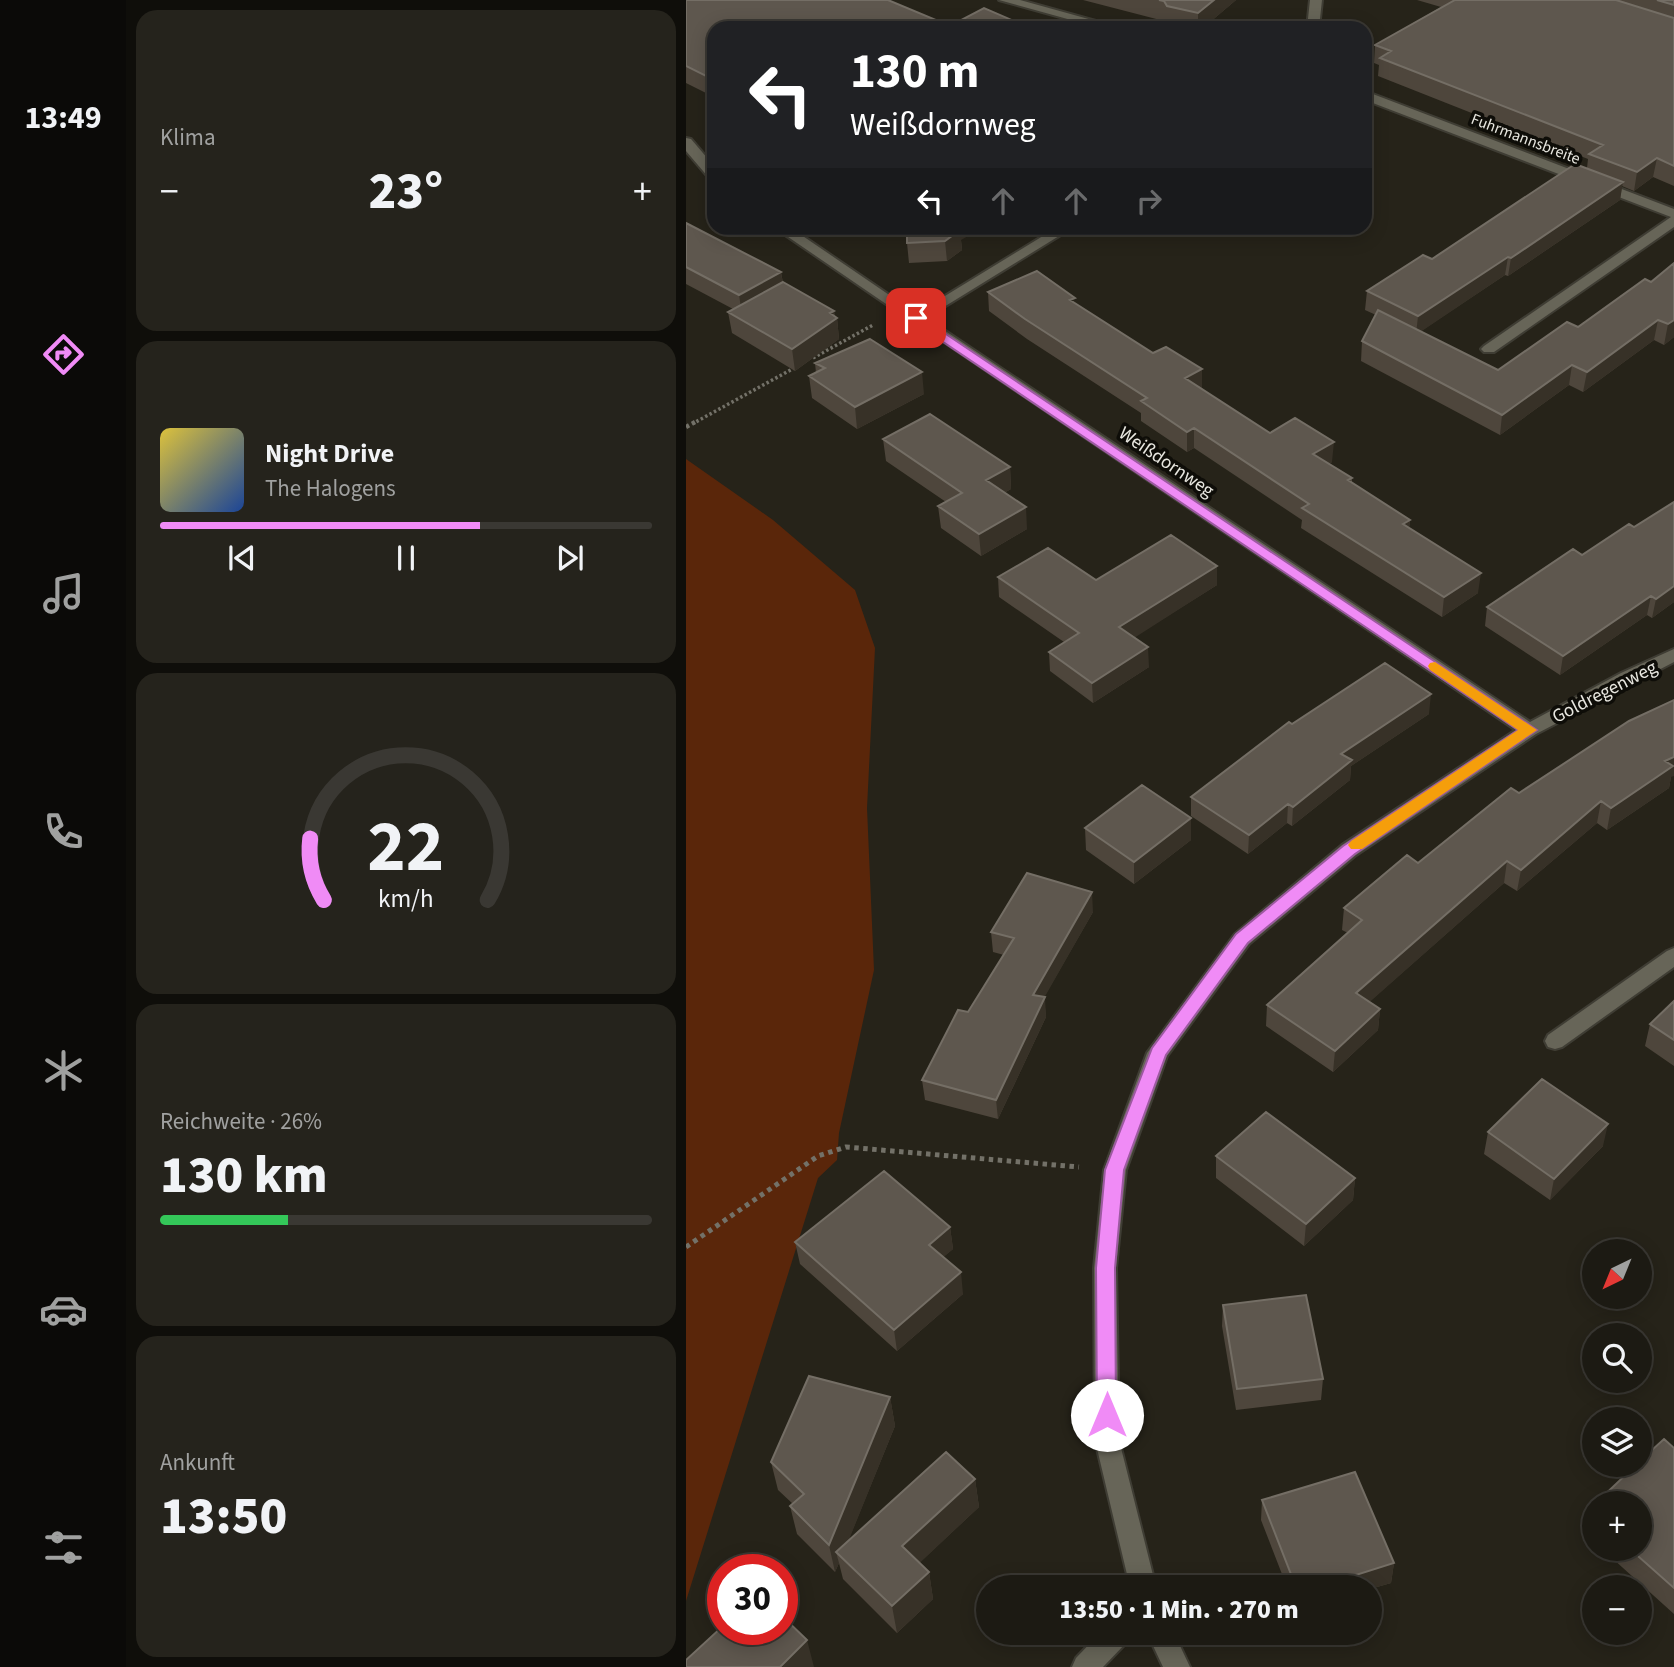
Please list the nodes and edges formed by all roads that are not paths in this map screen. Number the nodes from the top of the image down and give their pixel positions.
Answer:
1 (1005, 0) edge
2 (1316, 0) edge
3 (1079, 21) edge
4 (1314, 21) edge
5 (1372, 98) edge
6 (686, 142) edge
7 (707, 167) edge
8 (1674, 214) edge
9 (1674, 221) edge
10 (792, 235) edge
11 (1053, 235) edge
12 (916, 318) junction
13 (1489, 349) dead end
14 (1674, 655) edge
15 (1529, 730) junction
16 (1674, 956) edge
17 (1555, 1041) dead end
18 (1140, 1575) edge
19 (1106, 1645) edge
20 (1166, 1645) edge
21 (1084, 1667) edge
22 (1177, 1667) edge

1 - 3 street
2 - 4 street
5 - 8 street, Fuhrmannsbreite
6 - 7 street
9 - 13 street
10 - 12 street, Weißdornweg
11 - 12 street
12 - 15 street, Weißdornweg
14 - 15 street, Goldregenweg
15 - 18 street, Goldregenweg
16 - 17 street
19 - 21 street
20 - 22 street

